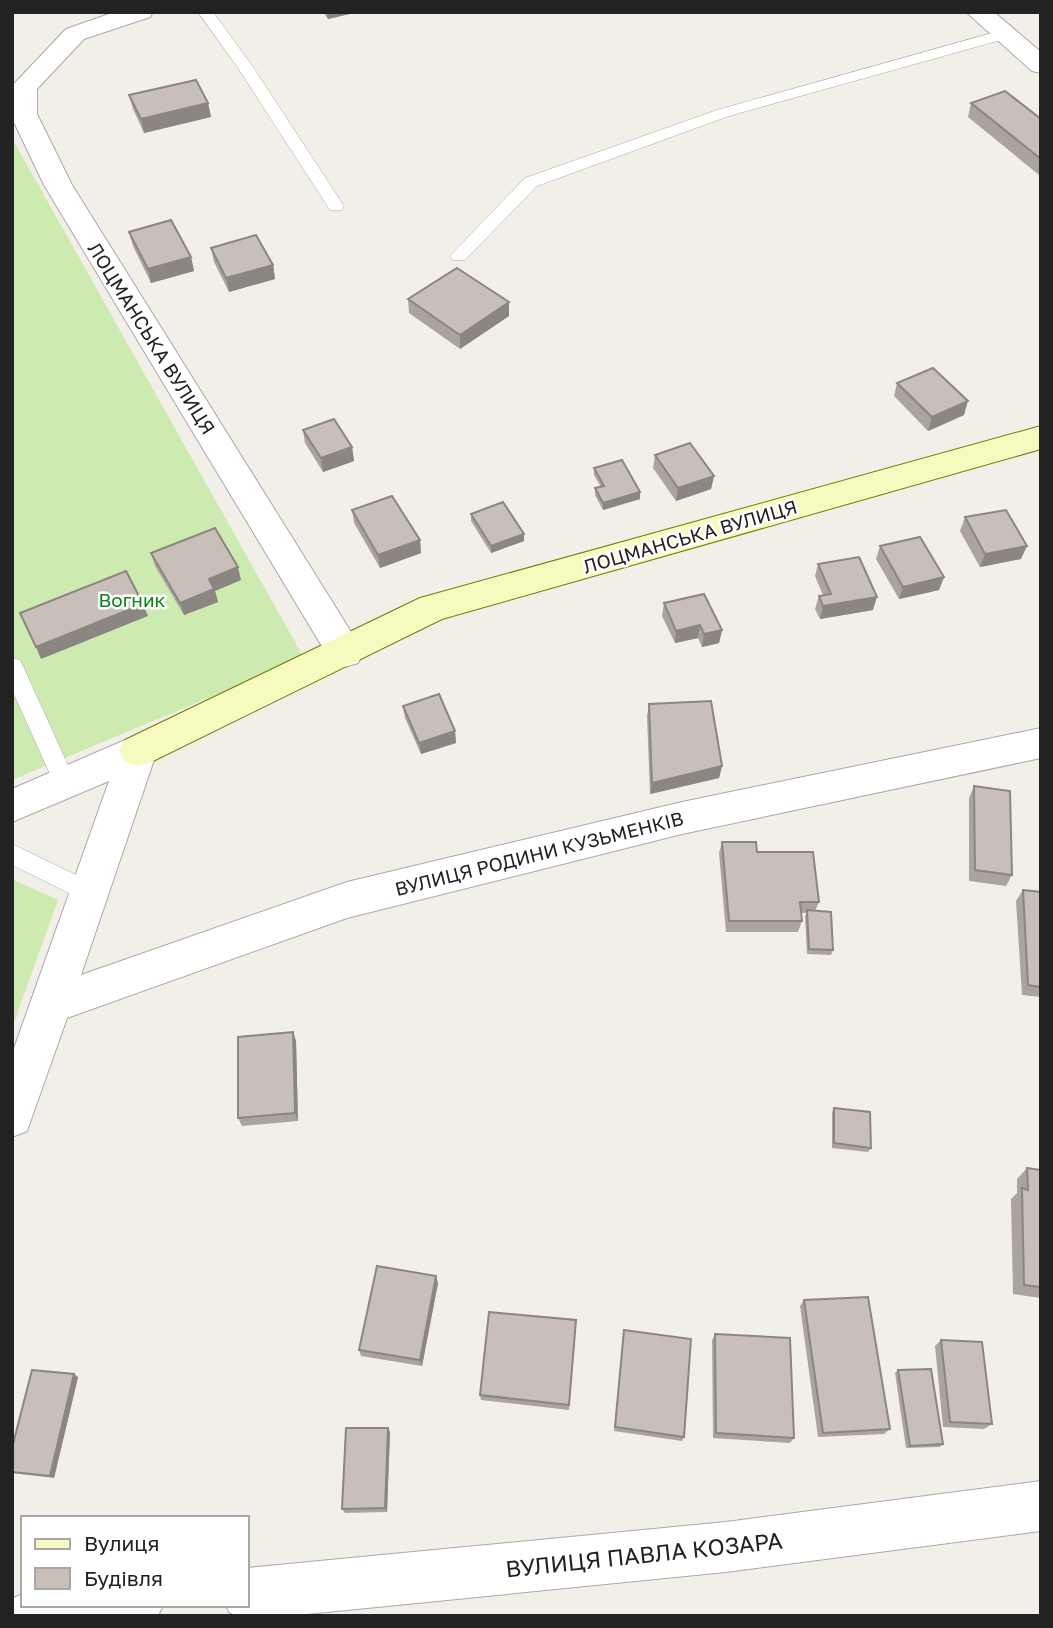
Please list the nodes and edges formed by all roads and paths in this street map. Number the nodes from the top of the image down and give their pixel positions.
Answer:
1 (141, 12) edge
2 (205, 12) edge
3 (978, 12) edge
4 (1003, 36) junction
5 (1041, 65) edge
6 (18, 90) edge
7 (335, 206) dead end
8 (459, 256) dead end
9 (1041, 437) edge
10 (345, 653) junction
11 (12, 666) edge
12 (1041, 743) edge
13 (138, 751) junction
14 (65, 783) junction
15 (12, 806) edge
16 (12, 854) edge
17 (89, 892) junction
18 (50, 1005) junction
19 (12, 1116) edge
20 (1041, 1506) edge
21 (248, 1594) edge
22 (118, 1607) edge
23 (31, 1616) edge

1 - 6 street
2 - 7 lane
3 - 4 street
4 - 5 street
4 - 8 lane
6 - 10 street, ЛОЦМАНСЬКА ВУЛИЦЯ
9 - 10 street, ЛОЦМАНСЬКА ВУЛИЦЯ
10 - 13 street, ЛОЦМАНСЬКА ВУЛИЦЯ
11 - 14 lane
12 - 18 street, ВУЛИЦЯ РОДИНИ КУЗЬМЕНКІВ
13 - 14 street, ЛОЦМАНСЬКА ВУЛИЦЯ
13 - 17 street
14 - 15 street, ЛОЦМАНСЬКА ВУЛИЦЯ
16 - 17 lane
17 - 18 street
18 - 19 street
20 - 21 street, ВУЛИЦЯ ПАВЛА КОЗАРА
22 - 23 street

